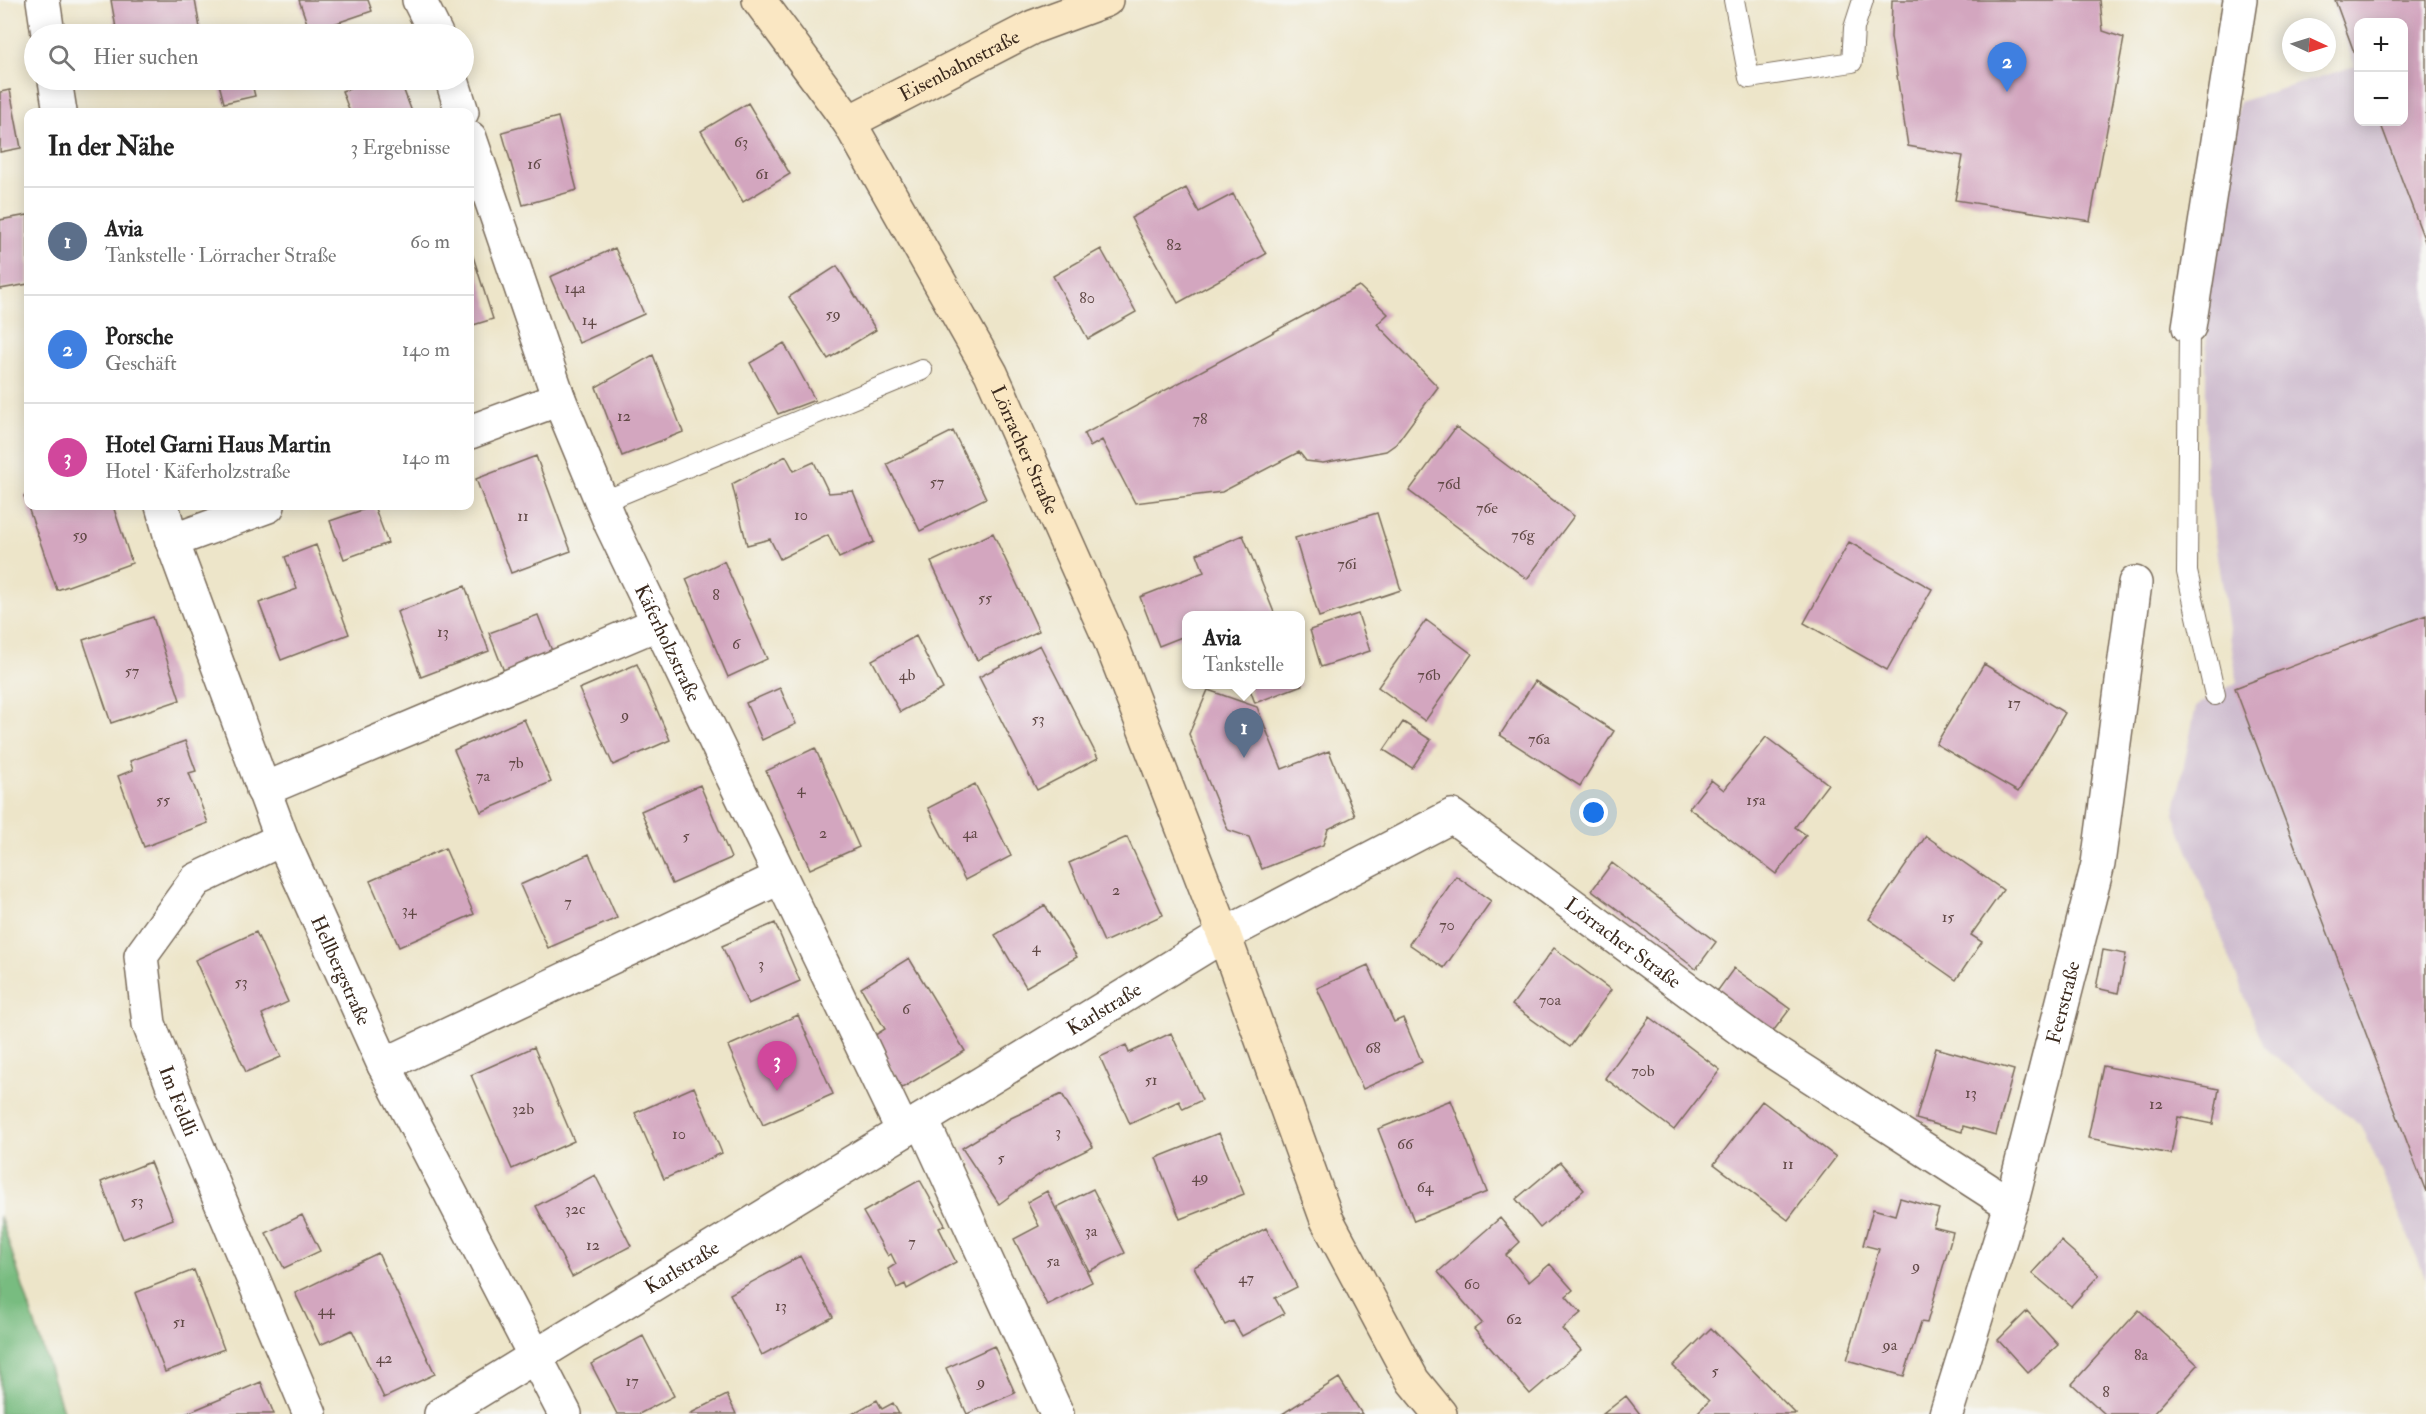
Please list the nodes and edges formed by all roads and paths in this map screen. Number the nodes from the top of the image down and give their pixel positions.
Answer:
1 (43, 0) edge
2 (419, 0) edge
3 (759, 0) edge
4 (1106, 0) edge
5 (1734, 0) edge
6 (1863, 0) edge
7 (2240, 0) edge
8 (47, 24) edge
9 (431, 24) edge
10 (57, 90) edge
11 (455, 90) edge
12 (59, 108) edge
13 (461, 108) edge
14 (849, 122) junction
15 (474, 169) edge
16 (476, 184) edge
17 (2189, 327) joint
18 (922, 370) dead end
19 (559, 399) junction
20 (474, 431) edge
21 (602, 502) junction
22 (163, 510) edge
23 (257, 510) edge
24 (172, 540) junction
25 (2135, 583) dead end
26 (659, 623) junction
27 (2215, 695) dead end
28 (263, 790) junction
29 (282, 839) junction
30 (781, 877) junction
31 (1224, 935) junction
32 (384, 1065) junction
33 (913, 1126) junction
34 (2011, 1205) junction
35 (535, 1359) junction
36 (310, 1414) edge
37 (441, 1414) edge
38 (565, 1414) edge
39 (1057, 1414) edge
40 (1440, 1414) edge
41 (1946, 1414) edge

1 - 8 street
2 - 9 street
3 - 14 main road, Lörracher Straße
4 - 14 main road, Eisenbahnstraße
5 - 6 lane
7 - 17 street
10 - 12 street
11 - 13 street
14 - 31 main road, Lörracher Straße
15 - 16 street, Käferholzstraße
16 - 19 street, Käferholzstraße
17 - 27 lane
18 - 21 lane
19 - 20 street
19 - 21 street, Käferholzstraße
21 - 26 street, Käferholzstraße
22 - 24 street, Hellbergstraße
23 - 24 street
24 - 28 street, Hellbergstraße
25 - 34 street, Feerstraße
26 - 28 street
26 - 30 street, Käferholzstraße
28 - 29 street, Hellbergstraße
29 - 32 street, Hellbergstraße
29 - 36 street, Im Feldli
30 - 32 street
30 - 33 street, Käferholzstraße
31 - 33 street, Karlstraße
31 - 34 street, Lörracher Straße
31 - 40 main road, Lörracher Straße
32 - 35 street, Hellbergstraße
33 - 35 street, Karlstraße
33 - 39 street
34 - 41 street, Feerstraße
35 - 37 street, Karlstraße
35 - 38 street, Hellbergstraße

